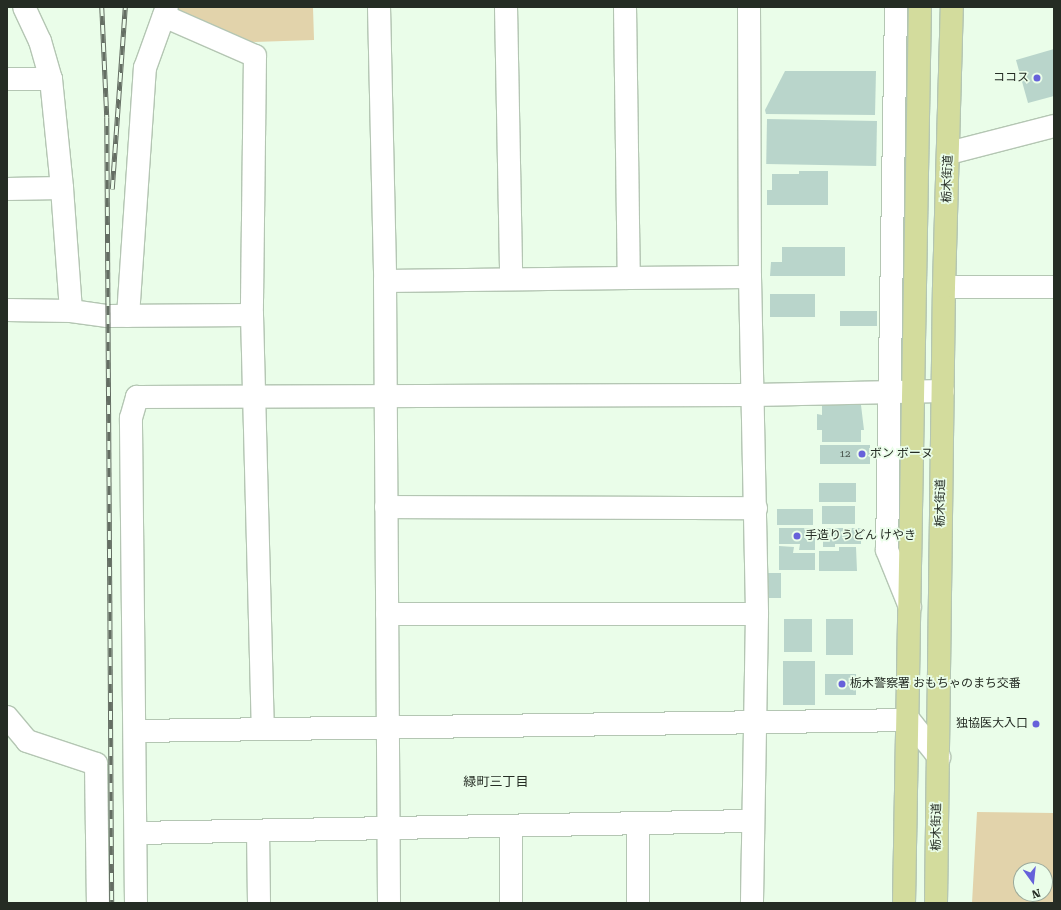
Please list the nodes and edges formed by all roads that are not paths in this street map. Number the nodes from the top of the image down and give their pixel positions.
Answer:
1 (24, 7) edge
2 (379, 7) edge
3 (506, 7) edge
4 (625, 7) edge
5 (749, 7) edge
6 (896, 7) edge
7 (920, 7) edge
8 (952, 7) edge
9 (166, 11) edge
10 (7, 79) edge
11 (50, 79) junction
12 (1054, 126) edge
13 (949, 154) junction
14 (62, 188) junction
15 (7, 189) edge
16 (750, 277) junction
17 (510, 278) junction
18 (629, 278) junction
19 (385, 281) junction
20 (944, 287) junction
21 (1054, 287) edge
22 (7, 310) edge
23 (71, 311) junction
24 (252, 315) junction
25 (128, 316) junction
26 (942, 391) junction
27 (890, 392) junction
28 (914, 392) junction
29 (754, 395) junction
30 (385, 396) junction
31 (253, 397) junction
32 (386, 507) junction
33 (756, 508) junction
34 (911, 610) junction
35 (387, 614) junction
36 (757, 614) junction
37 (7, 717) edge
38 (909, 720) junction
39 (754, 722) junction
40 (388, 727) junction
41 (263, 729) junction
42 (135, 731) junction
43 (17, 739) edge
44 (939, 756) junction
45 (752, 821) junction
46 (638, 824) junction
47 (511, 827) junction
48 (389, 830) junction
49 (258, 831) junction
50 (136, 833) junction
51 (98, 903) edge
52 (136, 903) edge
53 (259, 903) edge
54 (389, 903) edge
55 (511, 903) edge
56 (638, 903) edge
57 (752, 903) edge
58 (904, 903) edge
59 (936, 903) edge

1 - 11 street
2 - 19 street
3 - 17 street
4 - 18 street
5 - 16 street
6 - 27 street
7 - 28 main road
8 - 13 main road, 栃木街道
9 - 24 street
9 - 25 street
10 - 11 street
11 - 14 street
12 - 13 street
13 - 20 main road, 栃木街道
14 - 15 street
14 - 23 street
16 - 18 street
16 - 29 street
17 - 18 street
17 - 19 street
19 - 30 street
20 - 21 street
20 - 26 main road, 栃木街道
22 - 23 street
23 - 25 street
24 - 25 street
24 - 31 street
26 - 28 street
26 - 44 main road, 栃木街道
27 - 28 street
27 - 29 street
27 - 34 street
28 - 34 main road
29 - 30 street
29 - 33 street
30 - 31 street
30 - 32 street
31 - 41 street
31 - 42 street
32 - 33 street
32 - 35 street
33 - 36 street
34 - 38 main road
35 - 36 street
35 - 40 street
36 - 39 street
37 - 43 street
38 - 39 street
38 - 44 street
38 - 58 main road
39 - 40 street
39 - 45 street
40 - 41 street
40 - 48 street
41 - 42 street
42 - 50 street
43 - 51 street
44 - 59 main road, 栃木街道
45 - 46 street
45 - 57 street
46 - 47 street
46 - 56 street
47 - 48 street
47 - 55 street
48 - 49 street
48 - 54 street
49 - 50 street
49 - 53 street
50 - 52 street

